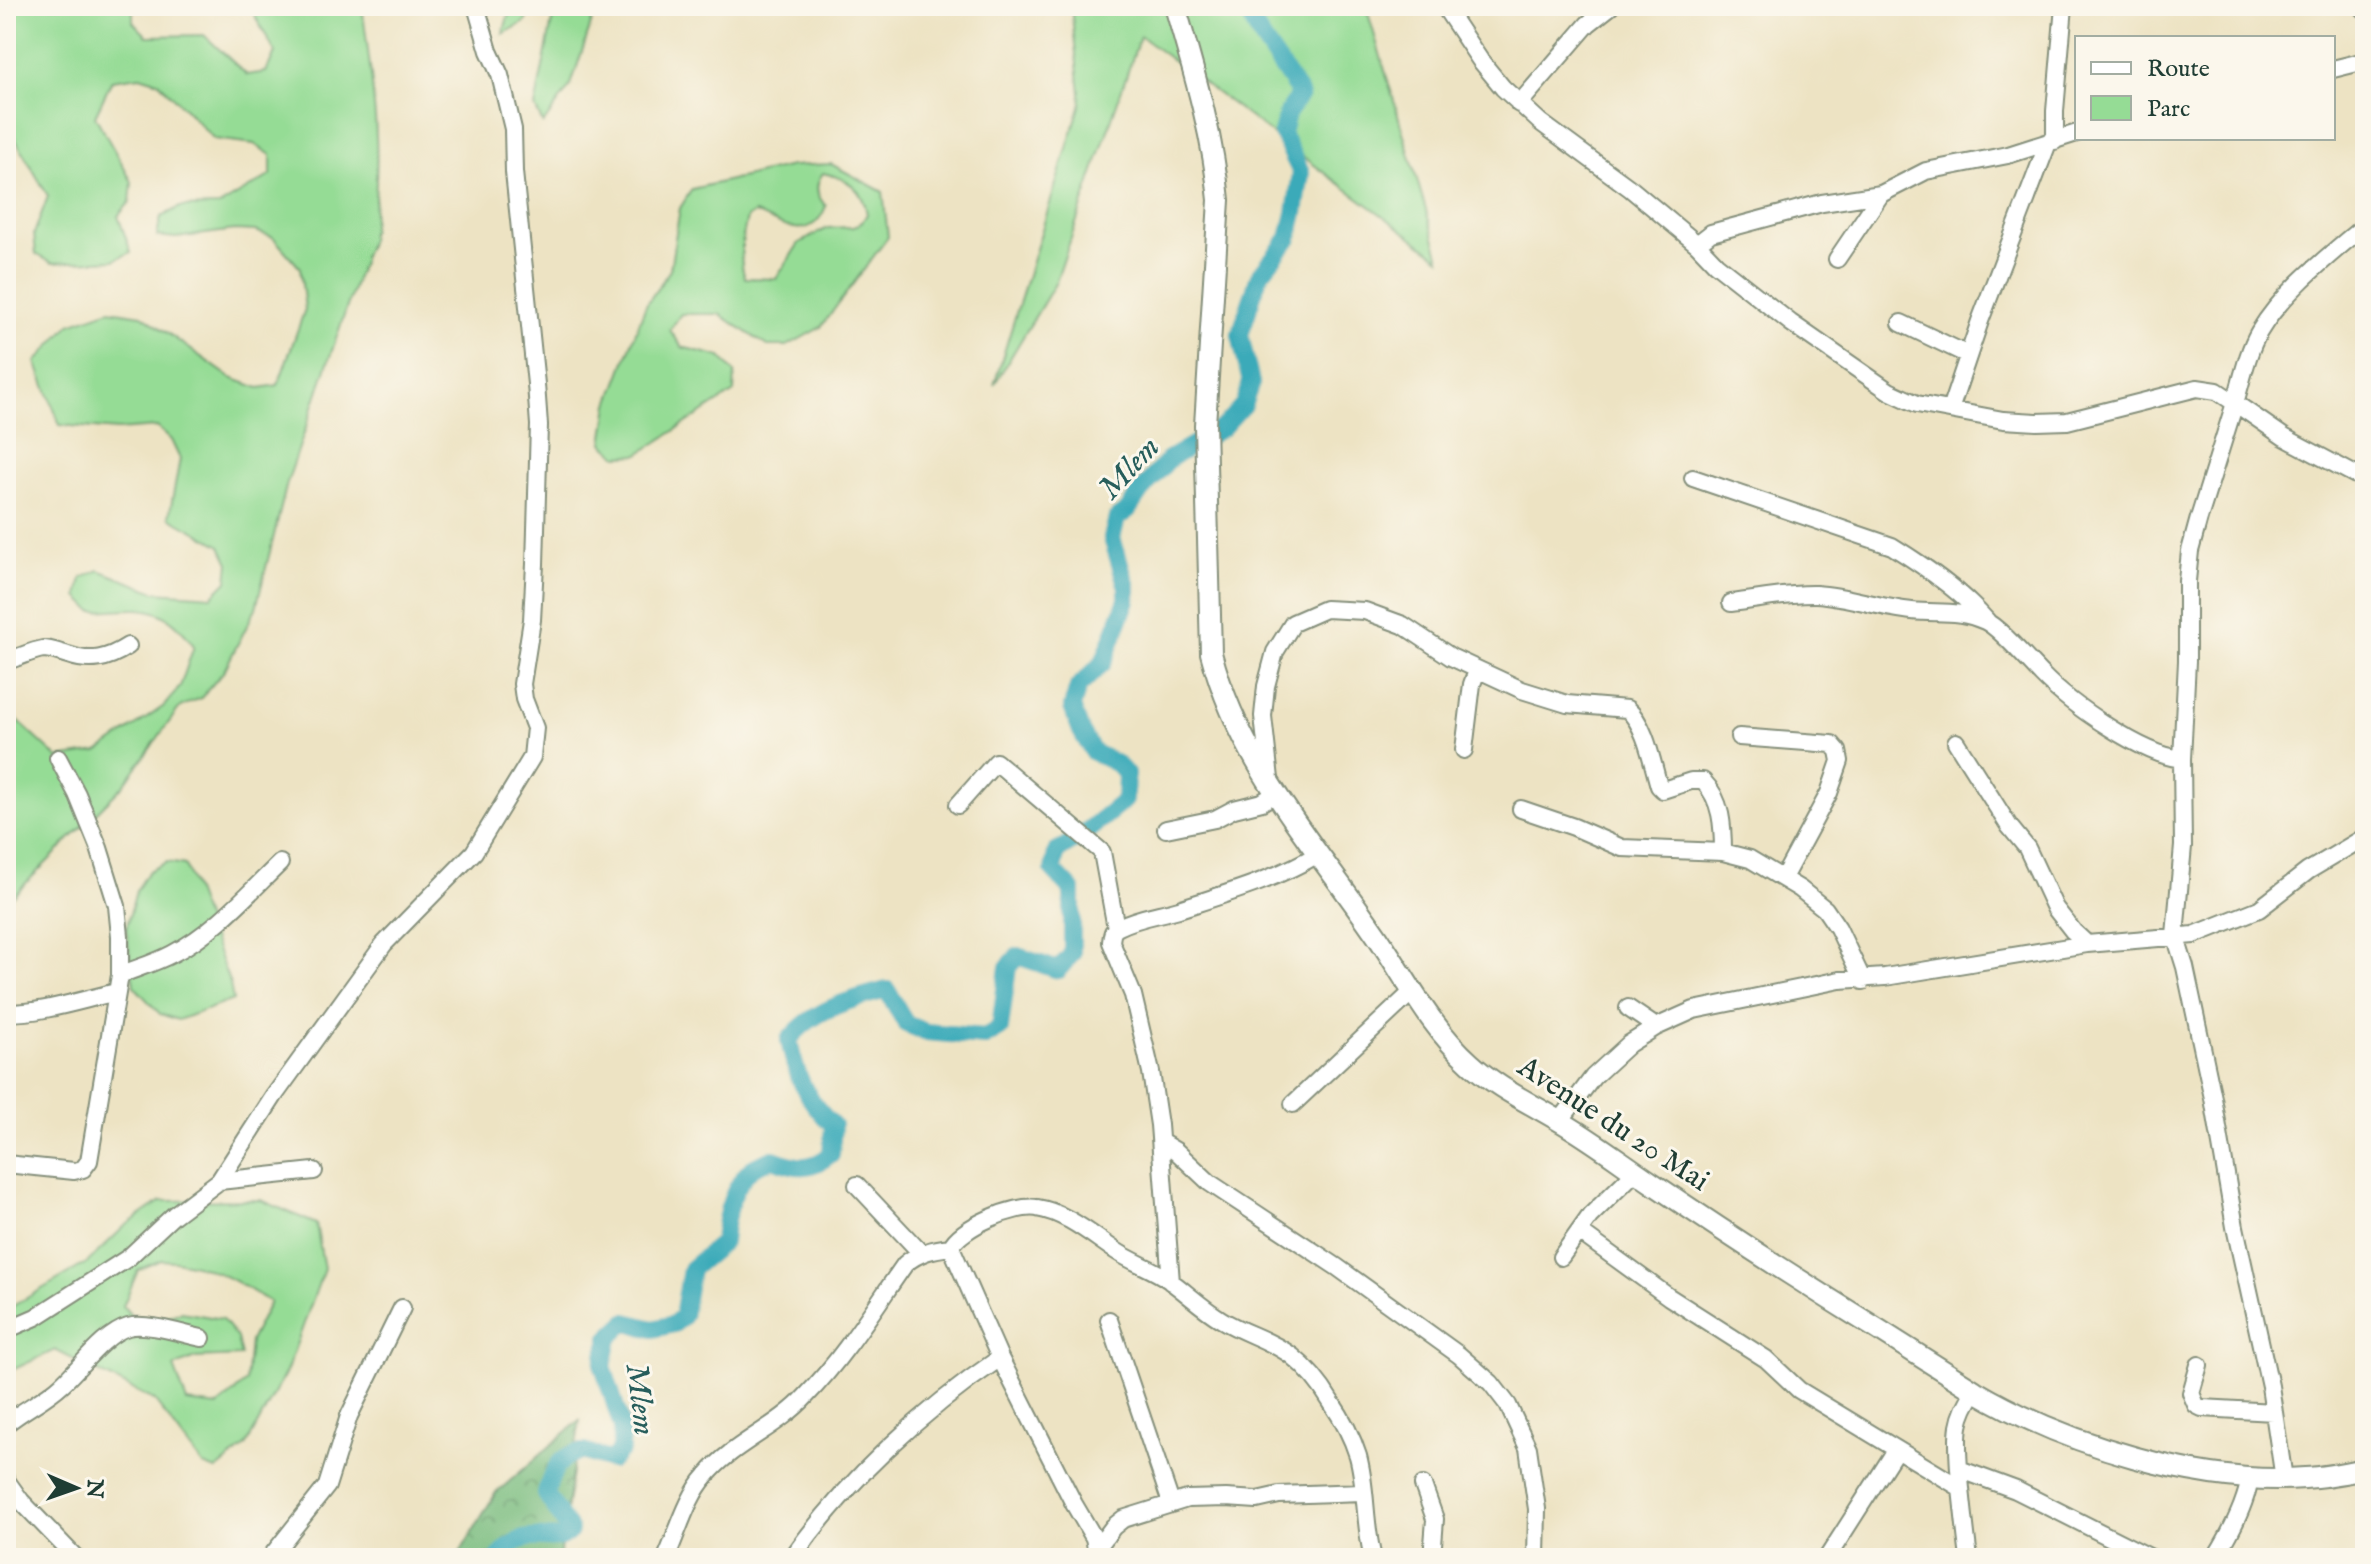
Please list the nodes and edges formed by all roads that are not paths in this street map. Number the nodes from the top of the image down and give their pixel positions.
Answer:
1 (476, 6) edge
2 (1175, 6) edge
3 (1444, 6) edge
4 (1611, 6) edge
5 (2064, 6) edge
6 (2365, 61) edge
7 (2335, 68) edge
8 (1519, 104) junction
9 (2075, 134) edge
10 (2052, 142) junction
11 (1881, 194) junction
12 (2365, 225) edge
13 (1697, 244) junction
14 (1837, 259) dead end
15 (1901, 323) dead end
16 (1968, 355) junction
17 (2235, 403) junction
18 (1950, 410) junction
19 (1693, 478) dead end
20 (2365, 480) edge
21 (1731, 603) dead end
22 (1987, 621) junction
23 (128, 646) dead end
24 (6, 661) edge
25 (1477, 671) junction
26 (1739, 737) dead end
27 (1956, 742) dead end
28 (1464, 750) dead end
29 (58, 758) dead end
30 (2182, 759) junction
31 (1273, 791) junction
32 (958, 805) dead end
33 (1521, 809) dead end
34 (1166, 829) dead end
35 (2365, 837) edge
36 (1723, 852) junction
37 (1318, 854) junction
38 (280, 863) dead end
39 (1783, 878) junction
40 (1116, 928) junction
41 (2175, 935) junction
42 (2087, 944) junction
43 (1863, 981) junction
44 (118, 984) junction
45 (1413, 991) junction
46 (1628, 1008) dead end
47 (6, 1013) edge
48 (1656, 1027) junction
49 (1293, 1104) dead end
50 (1560, 1121) junction
51 (1161, 1142) junction
52 (6, 1164) edge
53 (314, 1171) dead end
54 (1635, 1172) junction
55 (219, 1181) junction
56 (857, 1185) dead end
57 (1581, 1233) junction
58 (951, 1247) junction
59 (921, 1253) junction
60 (1561, 1257) dead end
61 (1171, 1282) junction
62 (402, 1308) dead end
63 (1109, 1320) dead end
64 (6, 1330) edge
65 (202, 1338) dead end
66 (1000, 1358) junction
67 (2199, 1365) dead end
68 (1975, 1391) junction
69 (2274, 1412) junction
70 (6, 1424) edge
71 (1896, 1450) junction
72 (1959, 1469) junction
73 (2365, 1469) edge
74 (2250, 1477) junction
75 (2284, 1479) junction
76 (6, 1480) edge
77 (1423, 1485) dead end
78 (1959, 1487) junction
79 (1362, 1492) junction
80 (1171, 1503) junction
81 (1094, 1553) edge
82 (76, 1558) edge
83 (270, 1558) edge
84 (666, 1558) edge
85 (792, 1558) edge
86 (1373, 1558) edge
87 (1432, 1558) edge
88 (1536, 1558) edge
89 (1827, 1558) edge
90 (1969, 1558) edge
91 (2151, 1558) edge
92 (2215, 1558) edge

1 - 55 street
2 - 31 main road, Avenue du 20 Mai
3 - 8 street
4 - 8 street
5 - 10 street
6 - 7 street
8 - 13 street
9 - 10 street
10 - 11 street
10 - 16 street
11 - 13 street
11 - 14 street
12 - 17 street
13 - 18 street
15 - 16 street
16 - 18 street
17 - 18 street
17 - 20 street
17 - 30 street
19 - 22 street
21 - 22 street
22 - 30 street
23 - 24 street
25 - 28 street
25 - 31 street
25 - 36 street
26 - 39 street
27 - 42 street
29 - 44 street
30 - 41 street
31 - 34 street
31 - 37 main road, Avenue du 20 Mai
32 - 40 street
33 - 36 street
35 - 41 street
36 - 39 street
37 - 40 street
37 - 45 main road, Avenue du 20 Mai
38 - 44 street
39 - 43 street
40 - 51 street
41 - 42 street
41 - 69 street
42 - 43 street
43 - 48 street
44 - 47 street
44 - 52 street
45 - 49 street
45 - 50 main road, Avenue du 20 Mai
46 - 48 street
48 - 50 street
50 - 54 main road, Avenue du 20 Mai
51 - 61 street
51 - 88 street
53 - 55 street
54 - 57 street
54 - 68 main road, Avenue du 20 Mai
55 - 64 street
56 - 59 street
57 - 60 street
57 - 71 street
58 - 59 street
58 - 61 street
58 - 66 street
59 - 84 street
61 - 79 street
62 - 83 street
63 - 80 street
65 - 70 street
66 - 81 street
66 - 85 street
67 - 69 street
68 - 72 street
68 - 74 main road, Avenue du 20 Mai
69 - 75 street
71 - 78 street
71 - 89 street
72 - 78 street
72 - 91 street
73 - 75 main road, Avenue du 20 Mai
74 - 75 main road, Avenue du 20 Mai
74 - 92 street
76 - 82 street
77 - 87 street
78 - 90 street
79 - 80 street
79 - 86 street
80 - 81 street

